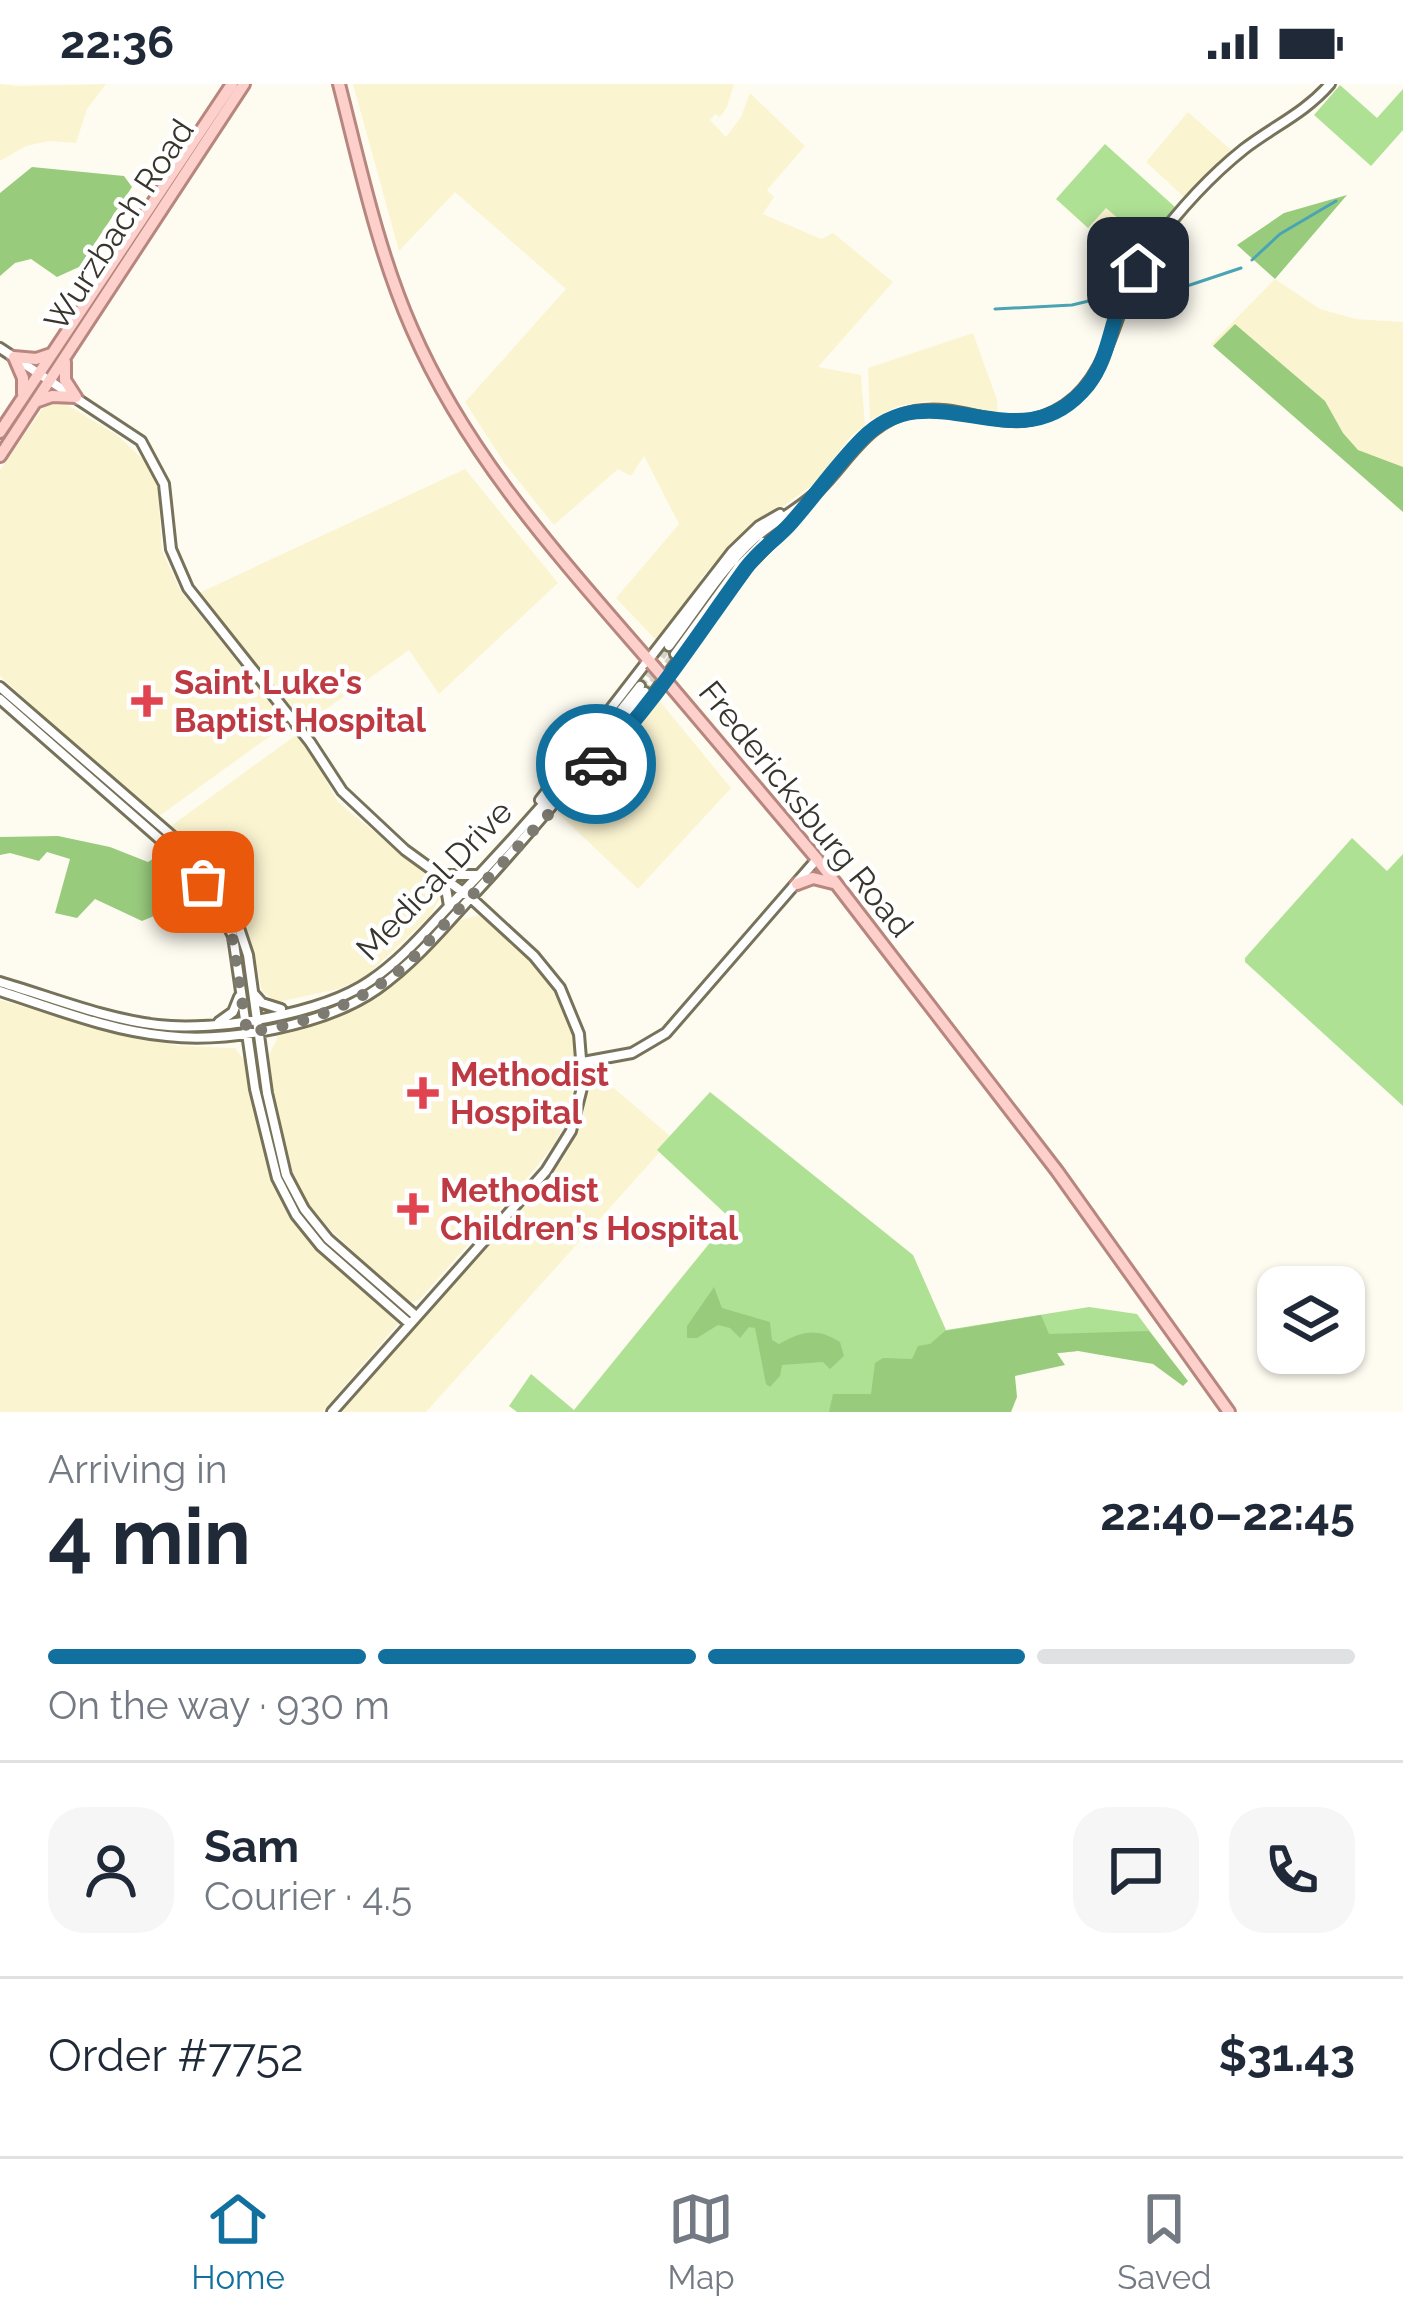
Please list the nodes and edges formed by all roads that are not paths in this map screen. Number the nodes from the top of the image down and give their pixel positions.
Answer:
1 (232, 84) edge
2 (244, 84) edge
3 (339, 84) edge
4 (1330, 84) edge
5 (0, 348) edge
6 (61, 352) junction
7 (14, 358) junction
8 (44, 377) junction
9 (22, 396) junction
10 (76, 398) junction
11 (34, 404) junction
12 (0, 432) edge
13 (0, 456) edge
14 (808, 500) junction
15 (797, 515) junction
16 (650, 661) junction
17 (664, 678) junction
18 (0, 687) edge
19 (0, 699) edge
20 (532, 814) junction
21 (544, 816) junction
22 (818, 859) junction
23 (444, 875) junction
24 (483, 877) junction
25 (207, 879) junction
26 (797, 884) junction
27 (836, 884) junction
28 (467, 895) junction
29 (453, 910) junction
30 (486, 913) junction
31 (0, 987) edge
32 (246, 988) junction
33 (289, 1010) junction
34 (250, 1019) junction
35 (218, 1023) junction
36 (283, 1025) junction
37 (252, 1031) junction
38 (224, 1035) junction
39 (255, 1054) junction
40 (583, 1061) junction
41 (413, 1320) junction
42 (332, 1412) edge
43 (1229, 1412) edge

1 - 6 main road, Wurzbach Road
2 - 6 main road, Wurzbach Road
3 - 16 main road, Fredericksburg Road
4 - 14 street
5 - 7 street
6 - 7 main road
6 - 8 main road, Wurzbach Road
6 - 10 main road
7 - 8 street
7 - 9 main road
8 - 9 main road, Wurzbach Road
8 - 10 street
8 - 11 main road, Wurzbach Road
9 - 12 main road, Wurzbach Road
10 - 11 main road
10 - 23 street
11 - 13 main road, Wurzbach Road
14 - 15 street
14 - 15 street
14 - 16 street
15 - 17 street
16 - 17 main road, Fredericksburg Road, bridge
16 - 20 street
17 - 21 street
17 - 22 main road, Fredericksburg Road
18 - 25 street
19 - 25 street
20 - 21 street, Medical Drive
20 - 24 street, Medical Drive
21 - 24 street, Medical Drive
22 - 26 street
22 - 27 main road, Fredericksburg Road
23 - 24 street
23 - 28 street
23 - 29 street
24 - 28 street, Medical Drive
24 - 30 street
25 - 32 street
26 - 27 main road
26 - 40 street
27 - 43 main road, Fredericksburg Road
28 - 29 street, Medical Drive
28 - 30 street
29 - 30 street
29 - 33 street, Medical Drive
29 - 36 street, Medical Drive
30 - 40 street
31 - 35 street, Medical Drive
31 - 38 street, Medical Drive
32 - 33 street
32 - 34 street
32 - 35 street
33 - 34 street, Medical Drive
34 - 35 street, Medical Drive
34 - 37 street
36 - 37 street, Medical Drive
36 - 39 street
37 - 38 street, Medical Drive
37 - 39 street
38 - 39 street
39 - 41 street
40 - 41 street
41 - 42 street

